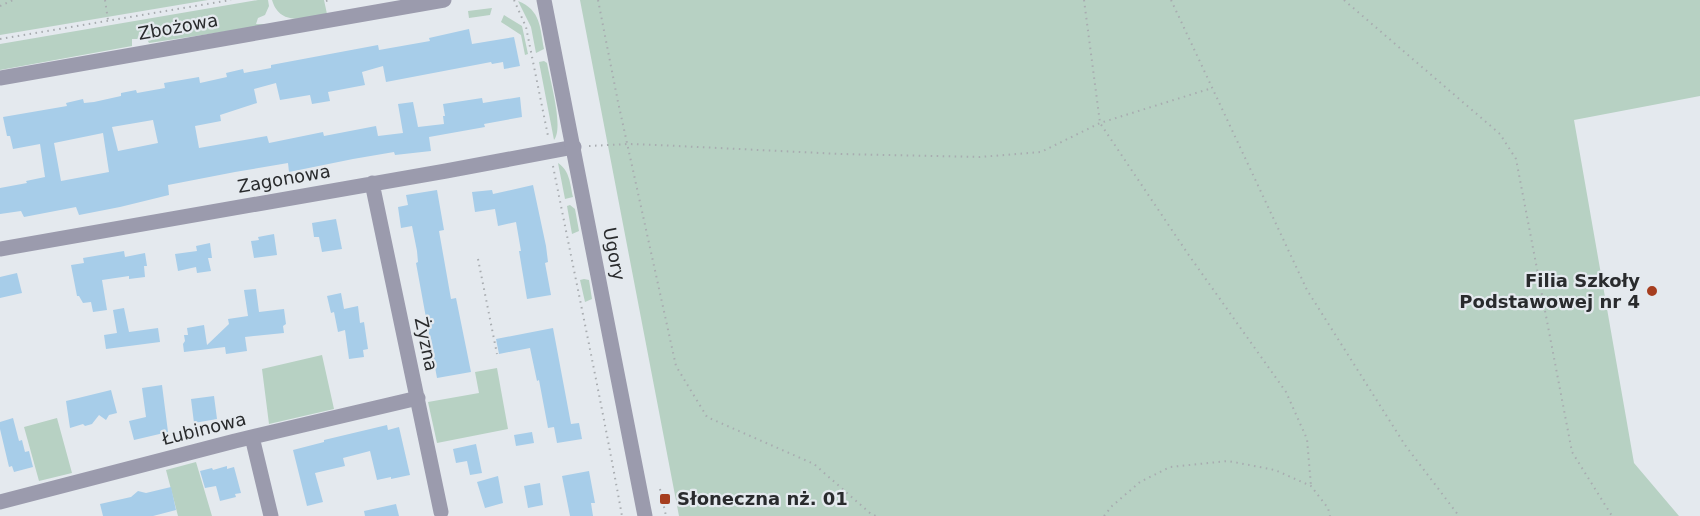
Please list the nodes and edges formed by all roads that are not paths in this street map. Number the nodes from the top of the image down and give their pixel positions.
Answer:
1 (438, 0) edge
2 (544, 0) edge
3 (0, 78) edge
4 (574, 147) junction
5 (372, 183) junction
6 (0, 249) edge
7 (418, 398) junction
8 (252, 437) junction
9 (0, 502) edge
10 (441, 512) dead end
11 (271, 516) edge
12 (645, 516) edge

1 - 3 street, Zbożowa
2 - 4 street, Ugory
4 - 5 street, Zagonowa
4 - 12 street, Ugory
5 - 6 street, Zagonowa
5 - 7 street, Żyzna
7 - 8 street, Łubinowa
7 - 10 street, Żyzna
8 - 9 street, Łubinowa
8 - 11 street

